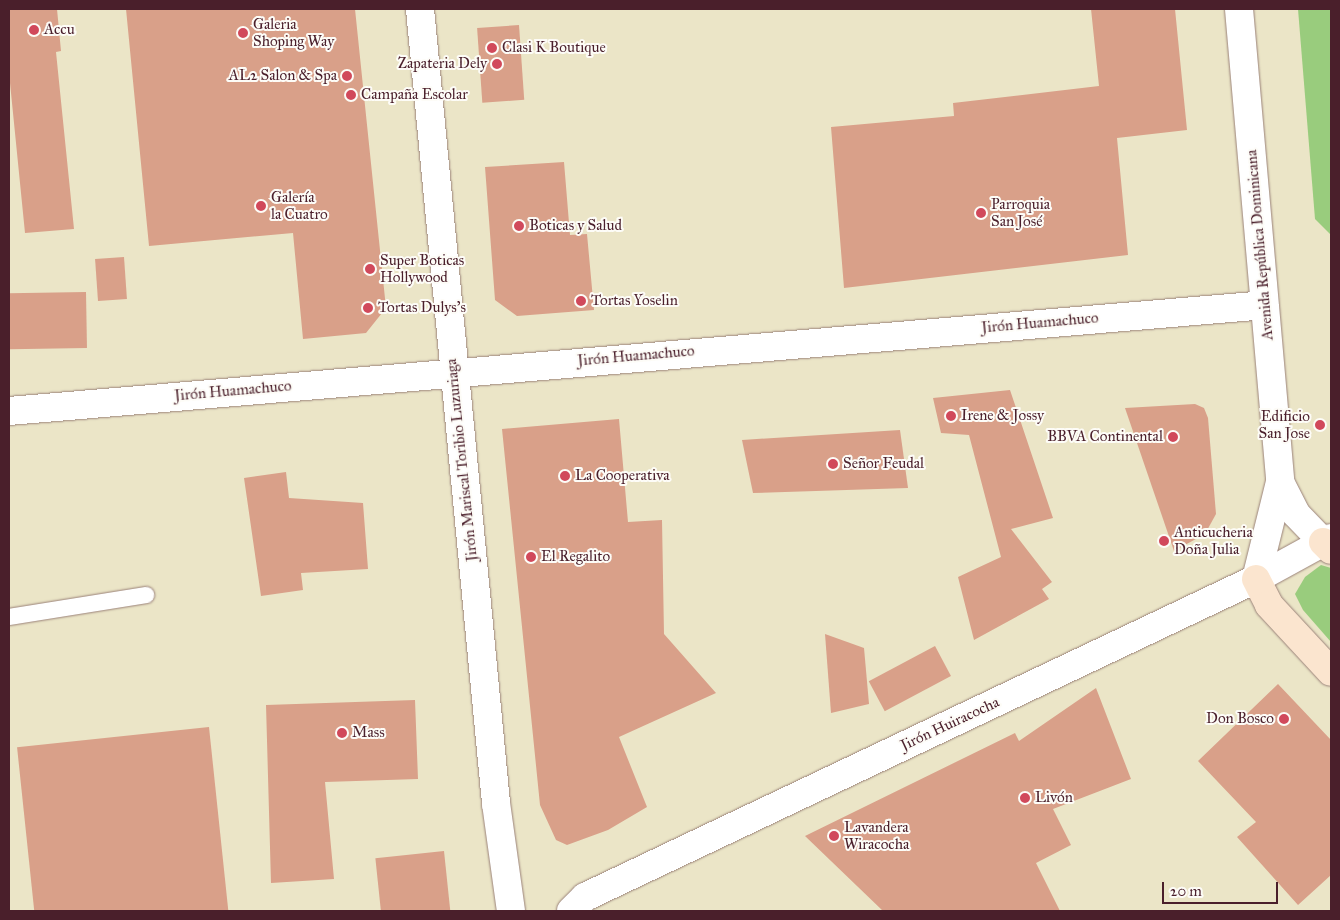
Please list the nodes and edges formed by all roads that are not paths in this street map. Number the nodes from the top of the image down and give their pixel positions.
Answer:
1 (420, 9) edge
2 (1239, 9) edge
3 (1265, 305) junction
4 (453, 371) junction
5 (9, 411) edge
6 (1280, 482) junction
7 (1329, 543) edge
8 (1256, 579) junction
9 (146, 595) dead end
10 (9, 617) edge
11 (1331, 672) edge
12 (510, 911) edge
13 (571, 911) edge

1 - 4 street, Jirón Mariscal Toribio Luzuriaga
2 - 3 street, Avenida República Dominicana
3 - 4 street, Jirón Huamachuco
3 - 6 street, Avenida República Dominicana
4 - 5 street, Jirón Huamachuco
4 - 12 street, Jirón Mariscal Toribio Luzuriaga
6 - 7 street, Avenida República Dominicana
6 - 8 street, Avenida República Dominicana
7 - 8 street, Jirón Huiracocha
8 - 11 main road
8 - 13 street, Jirón Huiracocha
9 - 10 lane

